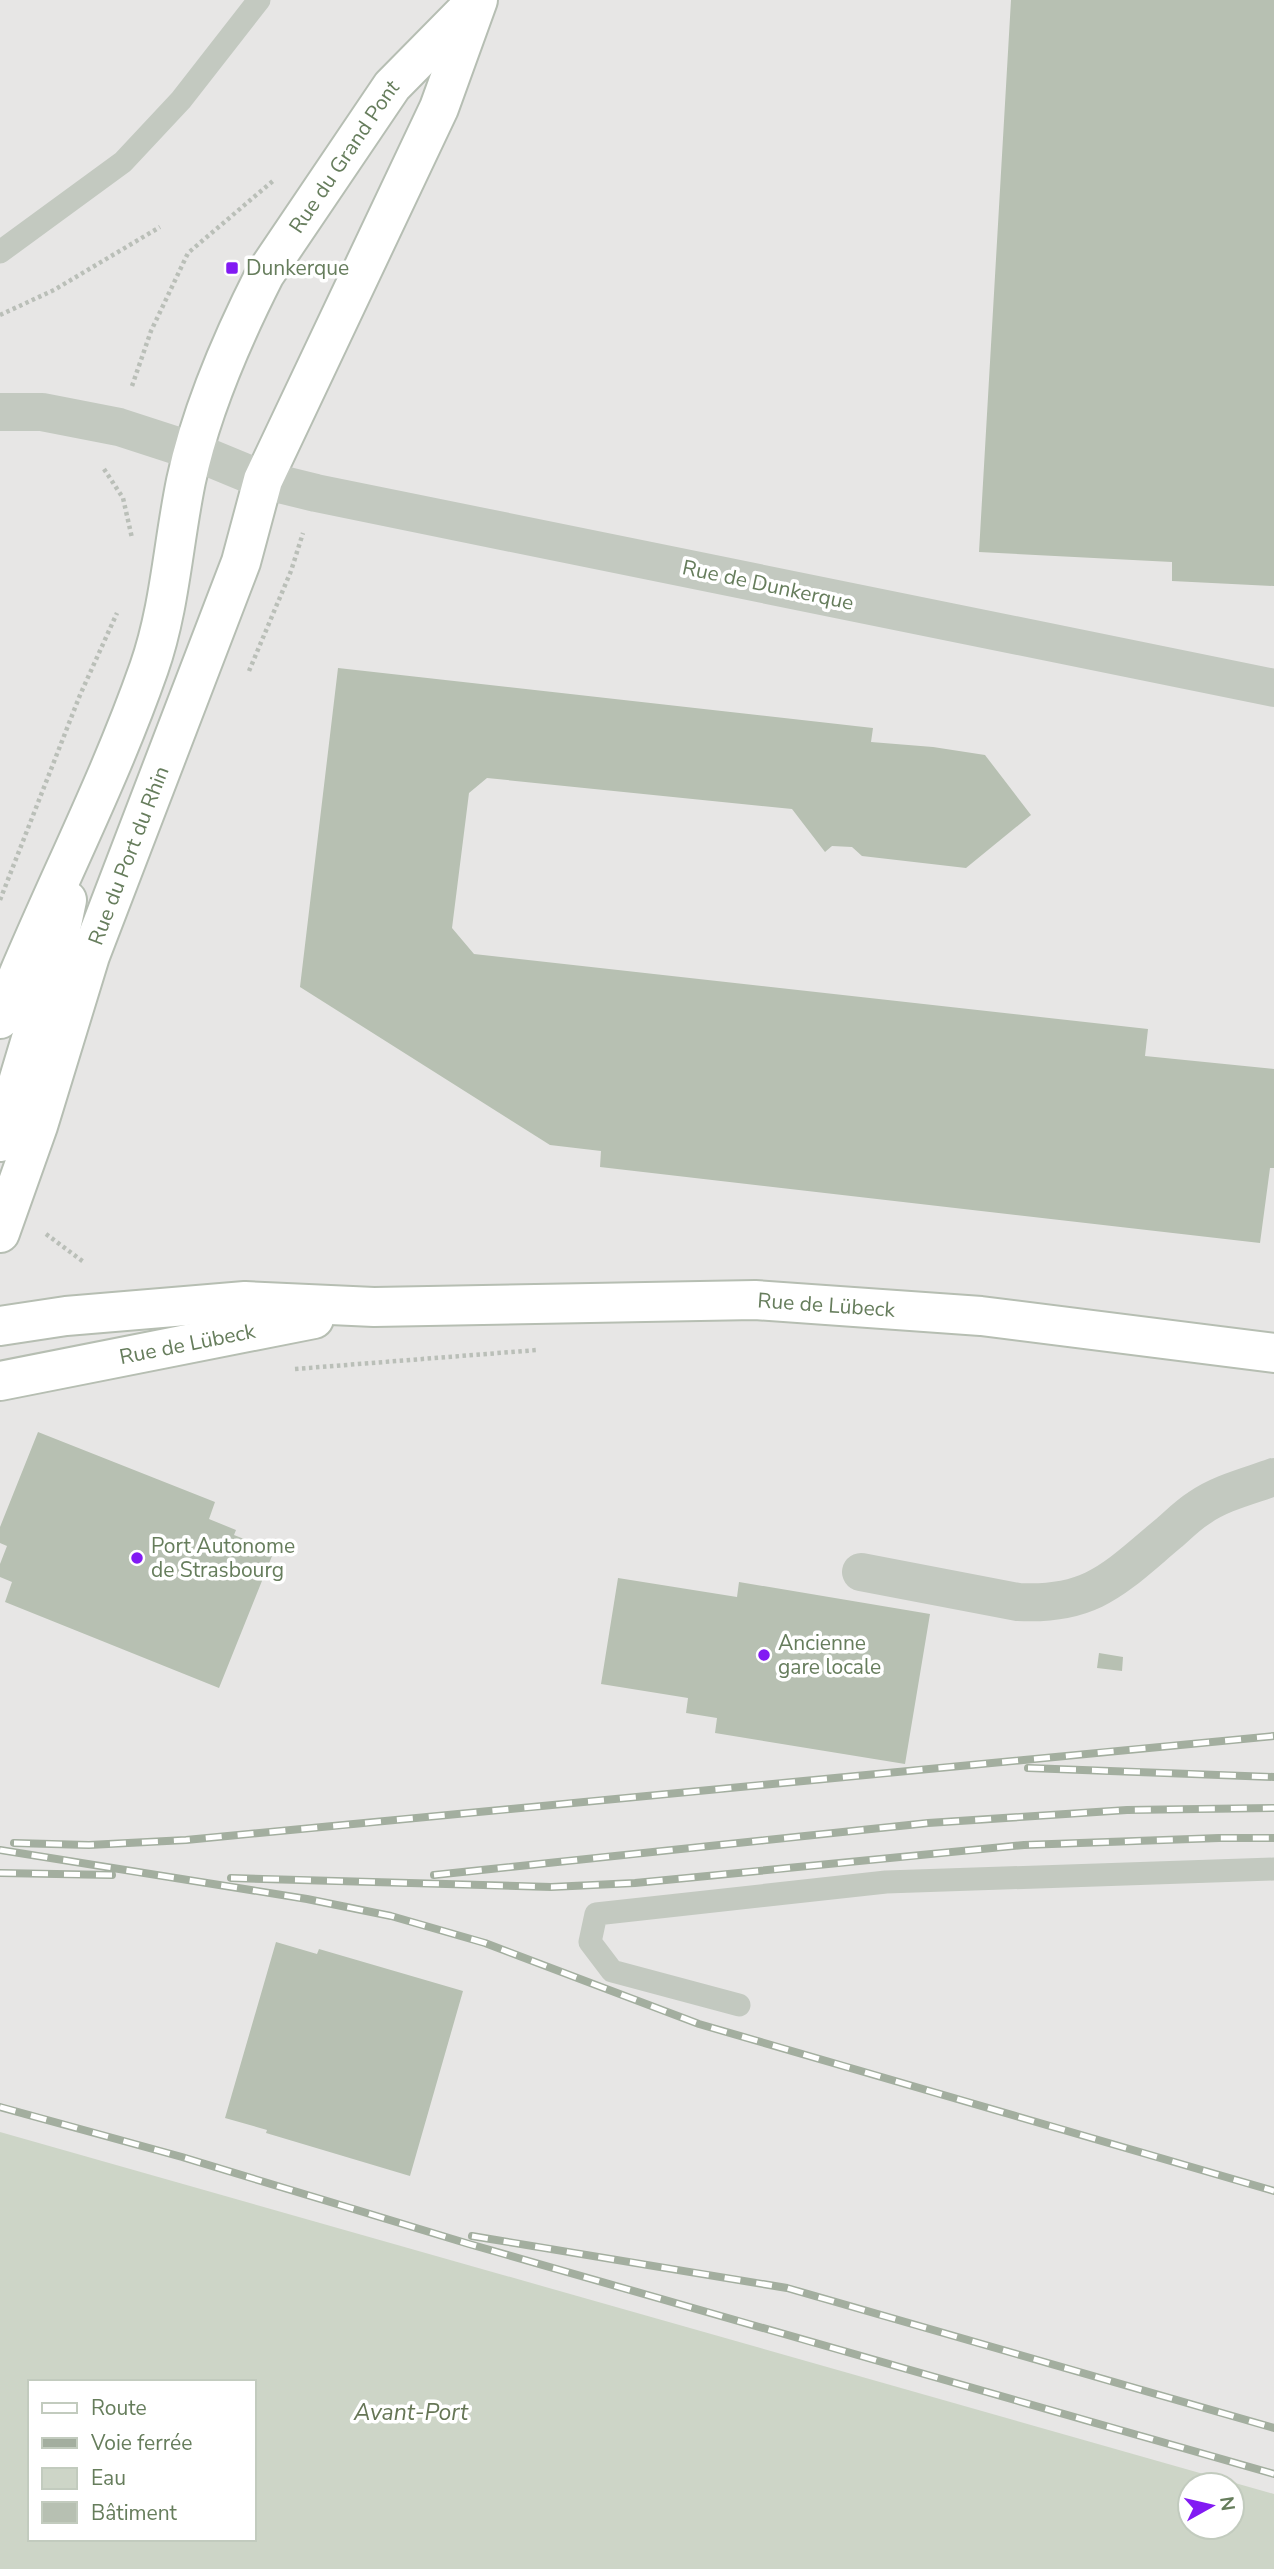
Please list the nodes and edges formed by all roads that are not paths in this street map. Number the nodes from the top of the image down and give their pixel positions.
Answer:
1 (259, 0) edge
2 (477, 0) edge
3 (0, 252) edge
4 (0, 412) edge
5 (193, 451) junction
6 (263, 480) junction
7 (1274, 688) edge
8 (79, 843) junction
9 (0, 1019) edge
10 (0, 1142) edge
11 (0, 1233) edge
12 (374, 1307) junction
13 (0, 1326) edge
14 (1274, 1353) edge
15 (0, 1381) edge
16 (1274, 1477) edge
17 (861, 1572) dead end
18 (1274, 1869) edge
19 (739, 2005) dead end

1 - 3 lane
2 - 5 main road, Rue du Grand Pont
2 - 6 main road, Rue du Grand Pont
4 - 5 street, Rue de Dunkerque
5 - 6 street, Rue de Dunkerque
5 - 8 main road, Rue du Port du Rhin
6 - 7 street, Rue de Dunkerque
6 - 11 main road, Rue du Port du Rhin
8 - 9 main road, Rue du Port du Rhin
8 - 10 main road, Rue du Port du Rhin
12 - 13 main road, Rue de Lübeck
12 - 14 main road, Rue de Lübeck
12 - 15 main road, Rue de Lübeck
16 - 17 street
18 - 19 lane

